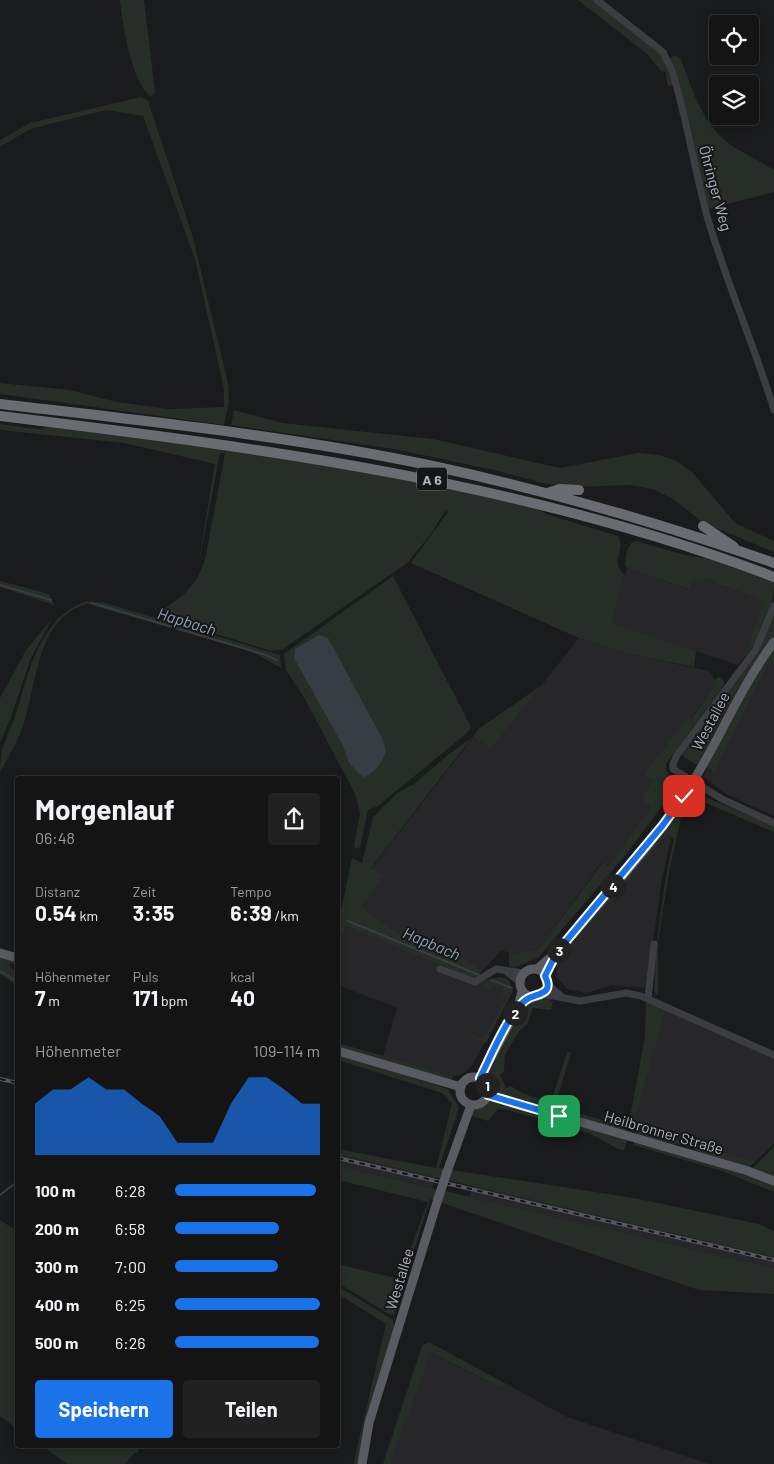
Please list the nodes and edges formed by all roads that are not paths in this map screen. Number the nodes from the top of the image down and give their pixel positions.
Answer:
1 (597, 0) edge
2 (0, 404) edge
3 (774, 410) edge
4 (0, 416) edge
5 (579, 490) dead end
6 (546, 493) junction
7 (703, 526) dead end
8 (737, 550) junction
9 (774, 563) edge
10 (774, 577) edge
11 (774, 606) edge
12 (774, 642) edge
13 (692, 782) junction
14 (774, 823) edge
15 (654, 944) dead end
16 (557, 952) junction
17 (0, 953) edge
18 (15, 957) edge
19 (440, 968) dead end
20 (537, 969) junction
21 (507, 972) junction
22 (524, 973) junction
23 (545, 976) junction
24 (521, 987) junction
25 (545, 989) junction
26 (531, 997) junction
27 (648, 998) junction
28 (517, 1009) junction
29 (340, 1052) edge
30 (774, 1055) edge
31 (480, 1078) junction
32 (461, 1087) junction
33 (488, 1095) junction
34 (470, 1105) junction
35 (774, 1181) edge
36 (362, 1464) edge

1 - 3 street, Öhringer Weg
2 - 6 highway, A 6
4 - 10 highway, A 6
5 - 6 highway
6 - 8 highway, A 6
7 - 8 highway
8 - 9 highway, A 6
11 - 13 street
12 - 13 main road, Westallee
13 - 14 street
13 - 16 main road, Westallee
15 - 27 street
16 - 20 main road, Westallee
16 - 23 main road, Westallee
17 - 18 main road
19 - 21 street
20 - 22 main road
20 - 23 main road
21 - 22 street
21 - 24 street
22 - 24 main road
23 - 25 main road
24 - 26 main road
24 - 28 main road
25 - 26 main road
25 - 27 street
26 - 28 main road
27 - 30 street
28 - 31 main road
29 - 32 main road
31 - 32 main road
31 - 33 main road
32 - 34 main road
33 - 34 main road
33 - 35 main road, Heilbronner Straße
34 - 36 main road, Westallee, bridge

